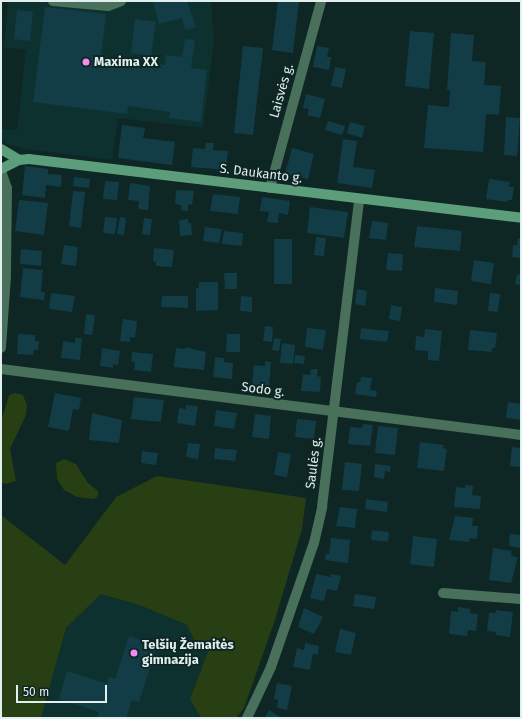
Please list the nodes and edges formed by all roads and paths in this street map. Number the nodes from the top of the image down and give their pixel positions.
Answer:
1 (53, 1) edge
2 (121, 1) edge
3 (321, 1) edge
4 (1, 149) edge
5 (19, 160) junction
6 (1, 170) edge
7 (270, 188) junction
8 (359, 200) junction
9 (521, 218) edge
10 (1, 348) edge
11 (1, 369) edge
12 (334, 412) junction
13 (521, 435) edge
14 (443, 594) dead end
15 (521, 600) edge
16 (247, 718) edge

1 - 2 street
3 - 7 street, Laisvės g.
4 - 5 main road
5 - 6 main road
5 - 7 main road, S. Daukanto g.
6 - 10 street
7 - 8 main road, S. Daukanto g.
8 - 9 main road, S. Daukanto g.
8 - 12 street, Saulės g.
11 - 12 street, Sodo g.
12 - 13 street, Sodo g.
12 - 16 street, Saulės g.
14 - 15 street

